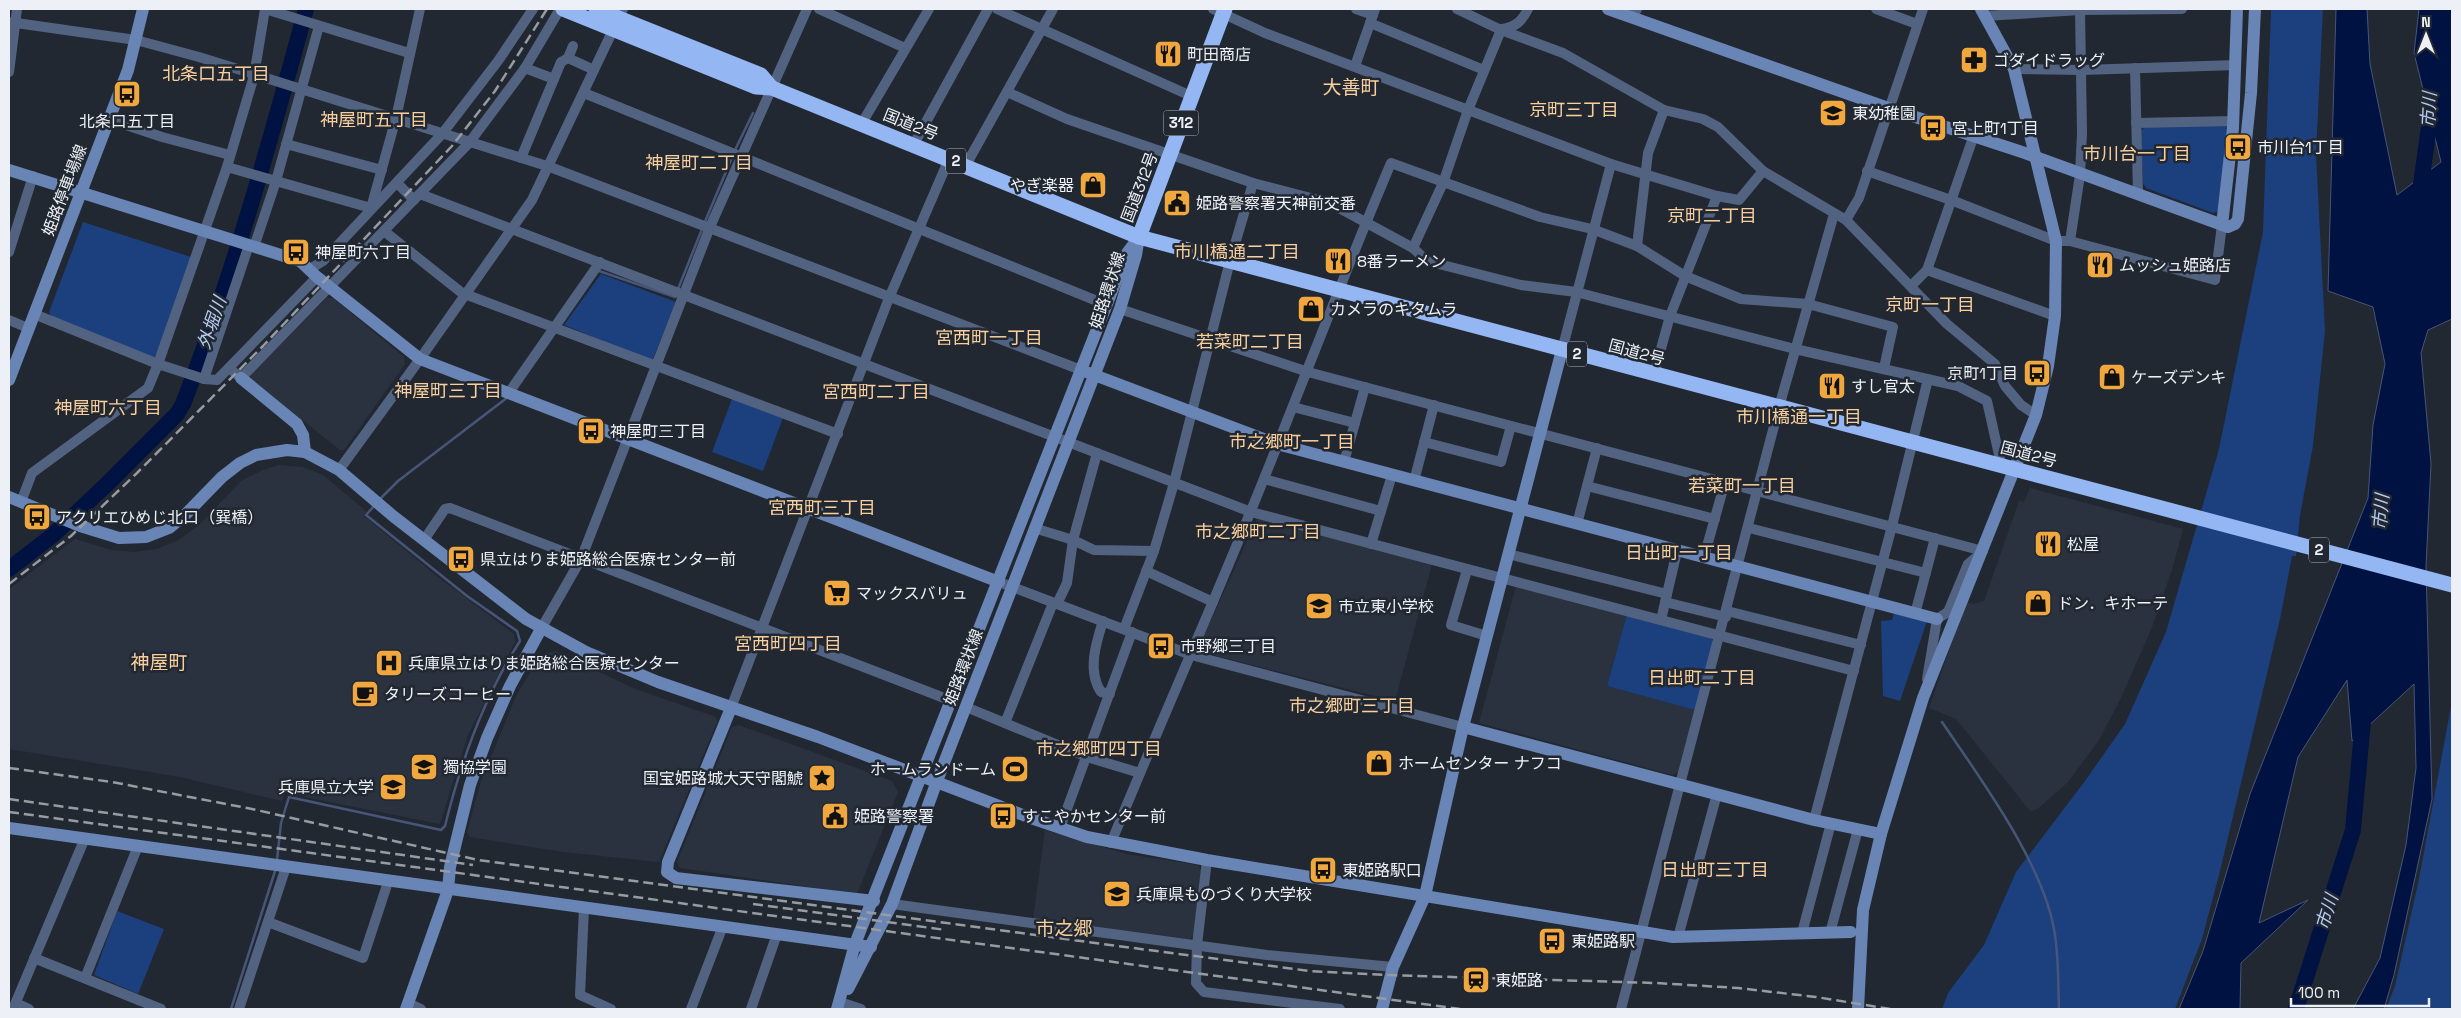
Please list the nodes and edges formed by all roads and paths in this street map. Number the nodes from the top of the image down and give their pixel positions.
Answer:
1 (17, 9) edge
2 (143, 9) edge
3 (265, 9) edge
4 (420, 9) edge
5 (533, 9) edge
6 (562, 9) edge
7 (596, 9) edge
8 (807, 9) edge
9 (819, 9) edge
10 (930, 9) edge
11 (988, 9) edge
12 (997, 9) edge
13 (1053, 9) edge
14 (1356, 9) edge
15 (1457, 9) edge
16 (1528, 9) edge
17 (1608, 9) edge
18 (1876, 9) edge
19 (1923, 9) edge
20 (2182, 9) edge
21 (2237, 9) edge
22 (2255, 9) edge
23 (1220, 10) edge
24 (2080, 10) edge
25 (1983, 12) edge
26 (1634, 13) edge
27 (1373, 16) edge
28 (618, 19) edge
29 (12, 22) edge
30 (1917, 24) junction
31 (319, 26) junction
32 (1042, 29) junction
33 (1501, 30) junction
34 (136, 40) junction
35 (573, 46) dead end
36 (905, 48) junction
37 (410, 53) junction
38 (568, 58) junction
39 (2236, 65) junction
40 (1355, 66) junction
41 (525, 68) junction
42 (2135, 68) junction
43 (2014, 69) junction
44 (594, 70) junction
45 (1484, 70) junction
46 (2082, 70) junction
47 (9, 72) edge
48 (254, 76) junction
49 (554, 79) junction
50 (296, 87) junction
51 (772, 88) junction
52 (1007, 92) junction
53 (584, 93) junction
54 (1191, 96) junction
55 (1891, 109) junction
56 (1468, 110) junction
57 (1664, 110) junction
58 (396, 118) junction
59 (108, 119) junction
60 (2234, 121) junction
61 (862, 123) junction
62 (2136, 123) junction
63 (442, 134) junction
64 (1974, 136) junction
65 (469, 143) junction
66 (286, 144) junction
67 (914, 144) junction
68 (1170, 154) junction
69 (230, 156) junction
70 (742, 156) junction
71 (2035, 157) junction
72 (521, 158) junction
73 (949, 159) junction
74 (1611, 164) junction
75 (966, 165) junction
76 (227, 167) junction
77 (550, 167) junction
78 (9, 170) edge
79 (382, 170) junction
80 (1763, 171) junction
81 (1867, 171) junction
82 (1644, 174) junction
83 (2080, 175) junction
84 (34, 176) junction
85 (276, 182) junction
86 (397, 183) junction
87 (1253, 183) junction
88 (1443, 183) junction
89 (81, 191) junction
90 (2138, 194) junction
91 (1717, 196) junction
92 (417, 197) junction
93 (1951, 200) junction
94 (371, 208) junction
95 (1834, 214) junction
96 (1846, 220) junction
97 (1365, 223) junction
98 (2222, 225) junction
99 (710, 227) junction
100 (1592, 229) junction
101 (205, 230) junction
102 (384, 230) junction
103 (512, 230) junction
104 (919, 230) junction
105 (1138, 237) junction
106 (2056, 241) junction
107 (2070, 241) junction
108 (252, 246) junction
109 (1637, 246) junction
110 (1413, 248) junction
111 (9, 252) edge
112 (600, 262) junction
113 (1230, 262) junction
114 (1927, 270) junction
115 (313, 273) junction
116 (1685, 276) junction
117 (1911, 286) junction
118 (330, 288) junction
119 (1337, 290) junction
120 (1576, 292) junction
121 (467, 294) junction
122 (684, 295) junction
123 (889, 298) junction
124 (1808, 304) junction
125 (1114, 307) junction
126 (34, 314) junction
127 (1670, 316) junction
128 (2055, 316) junction
129 (9, 320) edge
130 (556, 326) junction
131 (28, 328) junction
132 (1210, 339) junction
133 (1795, 349) junction
134 (1562, 350) junction
135 (420, 360) junction
136 (158, 364) junction
137 (863, 365) junction
138 (657, 366) junction
139 (229, 368) junction
140 (1884, 368) junction
141 (1308, 372) junction
142 (1087, 373) junction
143 (1654, 374) junction
144 (241, 378) junction
145 (1928, 378) junction
146 (9, 380) edge
147 (204, 380) junction
148 (1365, 387) junction
149 (508, 394) junction
150 (1434, 405) junction
151 (1779, 406) junction
152 (1293, 407) junction
153 (1190, 412) junction
154 (2036, 415) junction
155 (1355, 423) junction
156 (1511, 426) junction
157 (1540, 433) junction
158 (838, 434) junction
159 (627, 438) junction
160 (1062, 439) junction
161 (1424, 442) junction
162 (1913, 443) junction
163 (1277, 444) junction
164 (1597, 448) junction
165 (305, 452) junction
166 (1098, 453) junction
167 (1344, 462) junction
168 (2000, 464) junction
169 (2016, 468) junction
170 (339, 470) junction
171 (1392, 475) junction
172 (1264, 479) junction
173 (1414, 481) junction
174 (1725, 482) junction
175 (1174, 483) junction
176 (1587, 486) junction
177 (1758, 491) junction
178 (9, 497) edge
179 (21, 502) junction
180 (809, 509) junction
181 (1520, 509) junction
182 (1381, 511) junction
183 (1250, 512) junction
184 (1715, 519) junction
185 (1576, 524) junction
186 (1892, 526) junction
187 (1034, 528) junction
188 (1749, 528) junction
189 (1935, 538) junction
190 (424, 540) junction
191 (1073, 540) junction
192 (1371, 544) junction
193 (1154, 551) junction
194 (1677, 551) junction
195 (1983, 551) junction
196 (1508, 554) junction
197 (1704, 558) junction
198 (581, 559) junction
199 (1882, 562) junction
200 (1739, 566) junction
201 (1467, 570) junction
202 (1146, 571) junction
203 (1926, 573) junction
204 (1502, 579) junction
205 (999, 582) junction
206 (2452, 584) edge
207 (1011, 587) junction
208 (1666, 598) junction
209 (1213, 602) junction
210 (1872, 602) junction
211 (1055, 604) junction
212 (1726, 614) junction
213 (1916, 614) junction
214 (1937, 619) junction
215 (1660, 620) junction
216 (1103, 621) junction
217 (763, 628) junction
218 (541, 629) junction
219 (1128, 630) junction
220 (1487, 636) junction
221 (1720, 637) junction
222 (1861, 645) junction
223 (1191, 654) junction
224 (1854, 671) junction
225 (1110, 694) junction
226 (1923, 698) junction
227 (952, 702) junction
228 (966, 707) junction
229 (731, 708) junction
230 (1005, 723) junction
231 (1463, 727) junction
232 (1087, 756) junction
233 (1140, 773) junction
234 (922, 775) junction
235 (937, 781) junction
236 (1682, 784) junction
237 (1717, 794) junction
238 (1814, 820) junction
239 (1831, 823) junction
240 (9, 828) edge
241 (1060, 828) junction
242 (1858, 829) junction
243 (1881, 834) junction
244 (85, 838) junction
245 (1111, 843) junction
246 (138, 846) junction
247 (1207, 860) junction
248 (286, 867) junction
249 (388, 882) junction
250 (448, 890) junction
251 (1425, 896) junction
252 (874, 902) junction
253 (892, 904) junction
254 (584, 908) junction
255 (268, 922) junction
256 (723, 926) junction
257 (1642, 932) junction
258 (1851, 932) dead end
259 (1802, 933) junction
260 (1830, 933) junction
261 (777, 934) junction
262 (1678, 937) junction
263 (855, 944) junction
264 (1197, 945) junction
265 (871, 947) junction
266 (34, 958) junction
267 (1393, 967) junction
268 (85, 978) junction
269 (14, 1006) edge
270 (146, 1006) edge
271 (407, 1006) edge
272 (838, 1006) edge
273 (1311, 1007) edge
274 (29, 1009) edge
275 (161, 1009) edge
276 (240, 1009) edge
277 (420, 1009) edge
278 (611, 1009) edge
279 (691, 1009) edge
280 (751, 1009) edge
281 (861, 1009) edge
282 (1340, 1009) edge
283 (1382, 1009) edge
284 (1621, 1009) edge
285 (1858, 1009) edge

1 - 29 street
2 - 34 street, 姫路停車場線
3 - 31 street
3 - 48 street
4 - 37 street
5 - 63 street
6 - 28 highway, 国道2号 / 2
6 - 41 street
7 - 28 highway, 国道2号 / 2
8 - 51 street
9 - 36 street
10 - 36 street
11 - 67 street
12 - 32 street
13 - 32 street
14 - 27 street
15 - 33 street
16 - 33 street
17 - 26 street
18 - 30 street
19 - 30 street
20 - 24 street
21 - 39 street
22 - 98 street
23 - 40 street
23 - 54 highway, 国道312号 / 312
24 - 25 street
24 - 46 street
25 - 43 street
26 - 55 street
27 - 40 street
27 - 45 street
28 - 44 street
28 - 51 highway, 国道2号 / 2
29 - 34 street
29 - 47 street
30 - 55 street
31 - 37 street
31 - 50 street
32 - 52 street
32 - 54 street
33 - 45 street
33 - 57 street
34 - 48 street
34 - 59 street, 姫路停車場線
35 - 38 street
36 - 61 street
37 - 58 street
38 - 44 street
38 - 49 street
39 - 42 street
39 - 60 street
40 - 56 street
41 - 49 street
41 - 65 street
42 - 46 street
42 - 62 street
43 - 46 street
43 - 71 street
44 - 53 street
45 - 56 street
46 - 83 street
48 - 50 street
48 - 69 street
49 - 72 street
50 - 58 street
50 - 66 street
51 - 61 highway, 国道2号 / 2
51 - 70 street
52 - 68 street
52 - 75 street
53 - 70 street
53 - 77 street
54 - 68 highway, 国道312号 / 312
55 - 64 street
55 - 81 street
56 - 74 street
56 - 88 street
57 - 80 street
57 - 82 street
58 - 63 street
58 - 79 street
59 - 69 street
59 - 89 street, 姫路停車場線
60 - 62 street
60 - 98 street
61 - 67 highway, 国道2号 / 2
62 - 90 street
63 - 65 street
63 - 86 street
64 - 71 street
64 - 93 street
65 - 72 street
65 - 92 street
66 - 79 street
66 - 85 street
67 - 73 highway, 国道2号 / 2
68 - 87 street
68 - 105 highway, 国道312号 / 312
69 - 76 street
70 - 99 street
70 - 104 street
71 - 83 street
71 - 106 street
72 - 77 street
73 - 75 highway, 国道2号 / 2
73 - 104 street
74 - 82 street
74 - 100 street
75 - 105 highway, 国道2号 / 2
76 - 85 street
76 - 101 street
77 - 99 street
77 - 103 street
78 - 84 street
79 - 94 street
80 - 91 street
80 - 95 street
81 - 93 street
81 - 96 street
82 - 91 street
82 - 109 street
83 - 90 street
83 - 107 street
84 - 89 street
84 - 111 street
85 - 94 street
85 - 108 street
86 - 92 street
86 - 94 street
87 - 97 street
87 - 113 street
88 - 97 street
88 - 100 street
88 - 110 street
89 - 101 street
89 - 126 street, 姫路停車場線
90 - 98 street
91 - 116 street
92 - 102 street
92 - 103 street
93 - 106 street
93 - 114 street
94 - 115 street
95 - 96 street
95 - 124 street
96 - 117 street
97 - 110 street
97 - 119 street
98 - 107 street
99 - 122 street
99 - 123 street
100 - 109 street
100 - 120 street
101 - 108 street
101 - 136 street
102 - 118 street
102 - 121 street
103 - 112 street
103 - 121 street
104 - 123 street
104 - 125 street
105 - 113 highway, 国道2号 / 2
105 - 125 street, 姫路環状線
106 - 107 street
106 - 128 street
108 - 115 street
108 - 147 street
109 - 116 street
110 - 120 street
112 - 122 street
112 - 130 street
113 - 119 highway, 国道2号 / 2
113 - 132 street
114 - 117 street
114 - 128 street
115 - 118 street
115 - 139 street
116 - 124 street
116 - 127 street
117 - 154 street
118 - 135 street
118 - 144 street
119 - 134 highway, 国道2号 / 2
119 - 141 street
120 - 127 street
120 - 134 street
121 - 130 street
121 - 135 street
122 - 137 street
122 - 138 street
123 - 137 street
123 - 142 street
124 - 133 street
124 - 140 street
125 - 132 street
125 - 142 street, 姫路環状線
126 - 131 street, 姫路停車場線
126 - 136 street
127 - 133 street
127 - 143 street
128 - 154 street
129 - 131 street
130 - 138 street
130 - 149 street
131 - 146 street, 姫路停車場線
132 - 141 street
132 - 153 street
133 - 140 street
133 - 151 street
134 - 143 highway, 国道2号 / 2
134 - 157 street
135 - 149 street
135 - 170 street
136 - 147 street
136 - 179 street
137 - 158 street
137 - 160 street
138 - 158 street
138 - 159 street
139 - 144 street
139 - 147 street
140 - 145 street
141 - 148 street
141 - 152 street
142 - 153 street
142 - 160 street, 姫路環状線
143 - 151 highway, 国道2号 / 2
144 - 165 street
145 - 162 street
145 - 168 street
148 - 150 street
148 - 155 street
149 - 159 street
150 - 156 street
150 - 161 street
151 - 162 highway, 国道2号 / 2
151 - 177 street
152 - 155 street
152 - 163 street
153 - 163 street
153 - 175 street
154 - 169 street
155 - 167 street
156 - 157 street
156 - 161 street
157 - 164 street
157 - 181 street
158 - 180 street
159 - 180 street
159 - 198 street
160 - 166 street
160 - 187 street, 姫路環状線
160 - 205 street, 姫路環状線
161 - 173 street
162 - 168 highway, 国道2号 / 2
162 - 186 street
163 - 167 street
163 - 172 street
164 - 174 street
164 - 176 street
165 - 170 street
165 - 179 street
166 - 175 street
166 - 191 street
167 - 171 street
168 - 169 highway, 国道2号 / 2
169 - 195 street
169 - 206 highway, 国道2号 / 2
170 - 190 street
171 - 173 street
171 - 182 street
172 - 182 street
172 - 183 street
173 - 181 street
174 - 177 street
174 - 184 street
175 - 183 street
175 - 193 street
176 - 184 street
176 - 185 street
177 - 186 street
177 - 188 street
178 - 179 street
180 - 205 street
180 - 217 street
181 - 185 street
181 - 196 street
182 - 192 street
183 - 192 street
183 - 209 street
184 - 197 street
185 - 194 street
186 - 189 street
186 - 199 street
187 - 191 street
187 - 207 street, 姫路環状線
188 - 199 street
188 - 200 street
189 - 195 street
189 - 203 street
190 - 198 street
190 - 218 street
191 - 193 street
191 - 211 street
192 - 201 street
193 - 202 street
194 - 197 street
194 - 208 street
195 - 214 street
195 - 226 street
196 - 204 street
196 - 208 street
197 - 200 street
198 - 217 street
198 - 218 street
199 - 203 street
199 - 210 street
200 - 210 street
200 - 212 street
201 - 204 street
201 - 220 street
202 - 209 street
202 - 219 street
203 - 213 street
204 - 215 street
204 - 220 street
205 - 207 street
205 - 227 street, 姫路環状線
207 - 211 street
207 - 228 street, 姫路環状線
208 - 212 street
208 - 215 street
209 - 223 street
210 - 213 street
210 - 222 street
211 - 216 street
211 - 230 street
212 - 221 street
212 - 222 street
213 - 214 street
214 - 226 street
215 - 221 street
216 - 219 street
216 - 225 street
217 - 227 street
217 - 229 street
218 - 229 street
218 - 250 street
219 - 223 street
219 - 225 street
220 - 231 street
221 - 224 street
221 - 236 street
222 - 224 street
223 - 231 street
223 - 233 street
224 - 238 street
225 - 232 street
226 - 243 street
227 - 234 street, 姫路環状線
228 - 230 street
228 - 235 street, 姫路環状線
229 - 234 street
229 - 252 street
230 - 232 street
231 - 236 street
231 - 251 street
232 - 233 street
232 - 241 street
233 - 245 street
234 - 235 street
234 - 252 street, 姫路環状線
235 - 241 street
235 - 253 street, 姫路環状線
236 - 237 street
236 - 257 street
237 - 238 street
237 - 262 street
238 - 239 street
239 - 242 street
239 - 259 street
240 - 244 street
241 - 245 street
242 - 243 street
242 - 260 street
243 - 285 street
244 - 246 street
244 - 266 street
245 - 247 street
246 - 248 street
246 - 268 street
247 - 251 street
247 - 264 street
248 - 249 street
248 - 255 street
249 - 250 street
249 - 255 street
250 - 254 street
250 - 271 street
251 - 257 street
251 - 267 street
252 - 263 street, 姫路環状線
253 - 264 street
253 - 265 street, 姫路環状線
254 - 256 street
254 - 278 street
255 - 276 street
256 - 261 street
256 - 279 street
257 - 262 street
257 - 284 street
258 - 260 street
259 - 260 street
259 - 262 street
261 - 263 street
261 - 280 street
263 - 265 street
263 - 272 street, 姫路環状線
264 - 267 street
264 - 273 street
265 - 272 street, 姫路環状線
266 - 268 street
266 - 269 street
267 - 283 street
268 - 270 street
269 - 274 street
270 - 275 street
271 - 277 street
272 - 281 street
273 - 282 street

